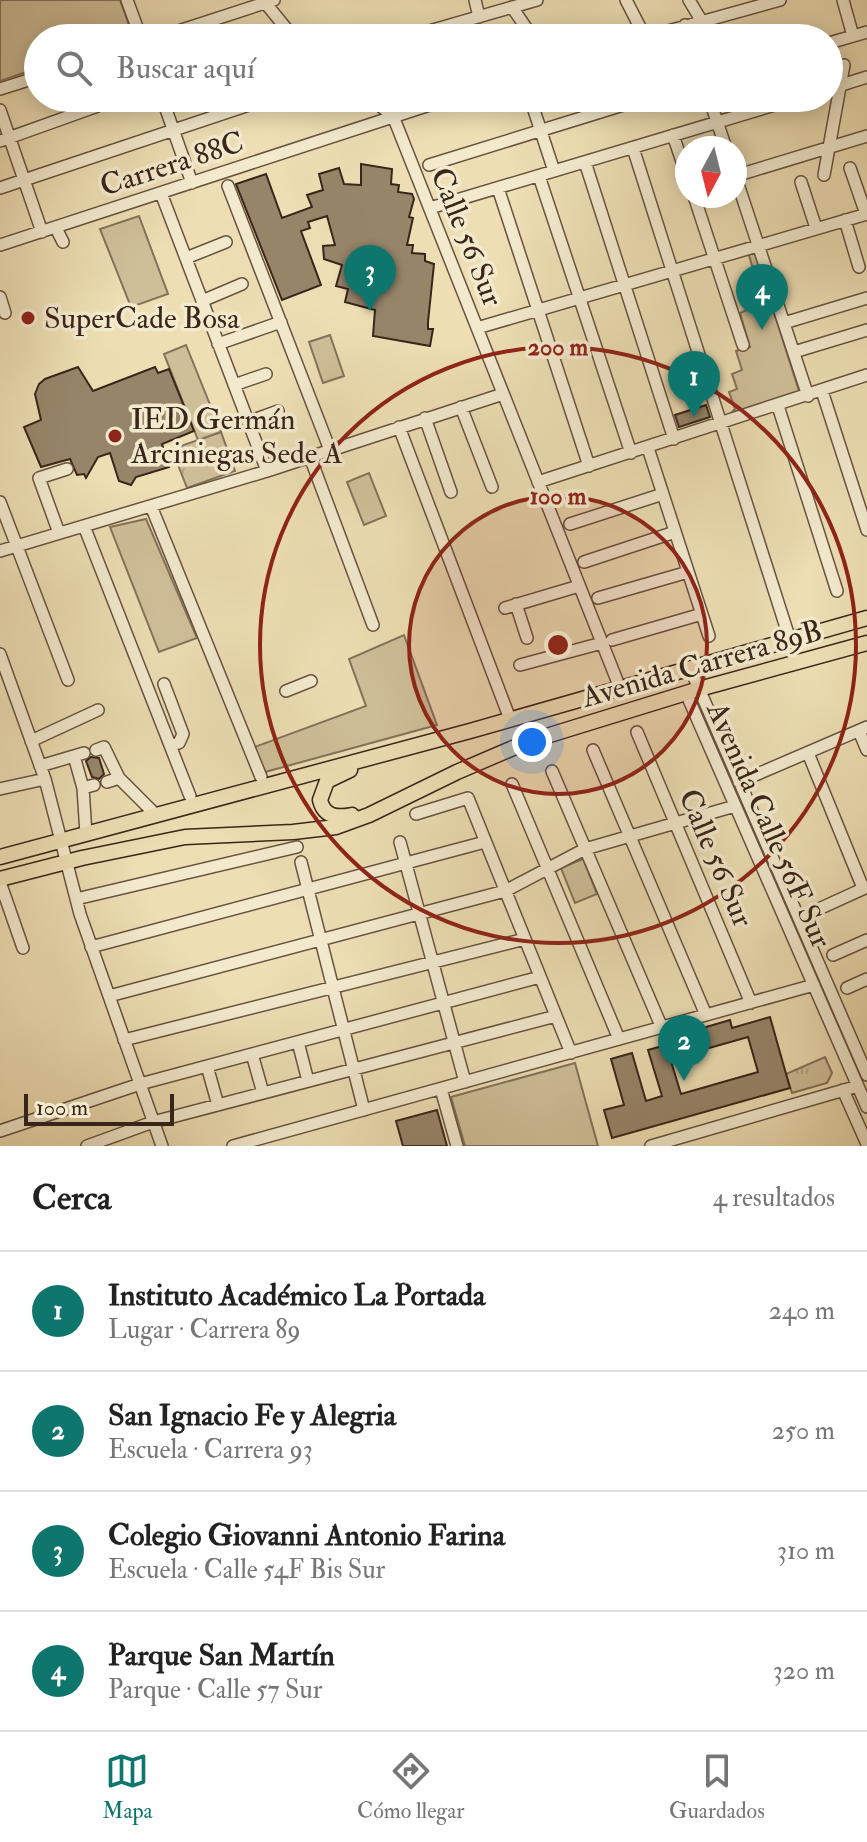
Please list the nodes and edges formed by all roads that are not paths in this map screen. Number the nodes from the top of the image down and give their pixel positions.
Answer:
1 (128, 0) edge
2 (475, 0) edge
3 (537, 0) edge
4 (626, 0) edge
5 (689, 0) edge
6 (780, 0) edge
7 (843, 0) edge
8 (268, 1) edge
9 (753, 3) edge
10 (512, 7) junction
11 (479, 17) junction
12 (701, 20) junction
13 (136, 24) edge
14 (199, 24) edge
15 (284, 24) edge
16 (454, 24) edge
17 (524, 24) edge
18 (637, 24) edge
19 (688, 24) edge
20 (867, 32) edge
21 (853, 36) junction
22 (843, 39) edge
23 (867, 77) edge
24 (24, 81) edge
25 (843, 84) edge
26 (0, 89) edge
27 (0, 110) edge
28 (81, 112) edge
29 (167, 112) edge
30 (228, 112) edge
31 (388, 112) edge
32 (406, 112) edge
33 (535, 112) edge
34 (601, 112) edge
35 (714, 112) edge
36 (751, 112) edge
37 (833, 112) edge
38 (393, 116) junction
39 (717, 122) junction
40 (173, 130) junction
41 (541, 131) junction
42 (673, 135) junction
43 (722, 136) edge
44 (867, 136) edge
45 (5, 139) edge
46 (675, 141) edge
47 (633, 148) junction
48 (829, 148) junction
49 (585, 162) junction
50 (429, 165) dead end
51 (850, 168) dead end
52 (554, 171) junction
53 (747, 172) edge
54 (824, 175) dead end
55 (539, 176) junction
56 (24, 180) junction
57 (801, 182) dead end
58 (192, 183) junction
59 (228, 186) dead end
60 (0, 188) edge
61 (498, 188) junction
62 (161, 193) junction
63 (430, 208) junction
64 (698, 208) edge
65 (746, 208) edge
66 (866, 214) edge
67 (845, 220) junction
68 (56, 228) junction
69 (816, 228) junction
70 (42, 232) junction
71 (63, 242) dead end
72 (226, 242) dead end
73 (758, 244) junction
74 (0, 245) edge
75 (714, 257) junction
76 (186, 258) junction
77 (859, 267) dead end
78 (672, 270) junction
79 (242, 284) dead end
80 (624, 284) junction
81 (0, 297) edge
82 (580, 297) junction
83 (867, 298) edge
84 (202, 301) junction
85 (538, 310) junction
86 (5, 313) dead end
87 (281, 322) junction
88 (784, 323) junction
89 (477, 328) junction
90 (867, 330) edge
91 (218, 344) junction
92 (743, 345) dead end
93 (794, 352) junction
94 (266, 374) dead end
95 (866, 377) edge
96 (234, 385) junction
97 (822, 391) junction
98 (503, 394) junction
99 (808, 396) junction
100 (778, 406) junction
101 (461, 407) junction
102 (278, 411) dead end
103 (425, 418) junction
104 (248, 422) junction
105 (721, 424) junction
106 (399, 427) junction
107 (674, 439) junction
108 (648, 448) junction
109 (330, 450) junction
110 (631, 453) junction
111 (310, 457) junction
112 (589, 466) junction
113 (67, 469) dead end
114 (267, 471) junction
115 (538, 482) junction
116 (492, 487) dead end
117 (451, 492) dead end
118 (663, 494) junction
119 (0, 502) edge
120 (151, 506) junction
121 (570, 524) dead end
122 (84, 526) junction
123 (867, 530) edge
124 (675, 532) junction
125 (59, 533) junction
126 (16, 546) junction
127 (0, 551) edge
128 (584, 562) dead end
129 (688, 572) junction
130 (579, 586) junction
131 (837, 591) dead end
132 (598, 598) dead end
133 (702, 614) junction
134 (867, 618) edge
135 (373, 625) dead end
136 (709, 636) dead end
137 (527, 638) dead end
138 (790, 640) junction
139 (607, 641) junction
140 (867, 643) edge
141 (0, 654) edge
142 (520, 665) dead end
143 (690, 668) junction
144 (3, 670) edge
145 (68, 680) dead end
146 (311, 681) dead end
147 (164, 684) dead end
148 (620, 688) junction
149 (286, 691) dead end
150 (692, 691) junction
151 (98, 710) dead end
152 (510, 719) junction
153 (863, 729) edge
154 (637, 732) dead end
155 (31, 741) junction
156 (170, 745) junction
157 (96, 750) dead end
158 (394, 750) junction
159 (593, 750) dead end
160 (867, 750) edge
161 (808, 753) junction
162 (40, 766) junction
163 (552, 771) dead end
164 (261, 777) dead end
165 (45, 779) junction
166 (739, 782) junction
167 (512, 784) dead end
168 (0, 789) edge
169 (190, 796) dead end
170 (407, 796) junction
171 (735, 806) junction
172 (416, 814) dead end
173 (156, 815) junction
174 (675, 823) junction
175 (86, 834) junction
176 (630, 836) junction
177 (62, 840) junction
178 (400, 842) dead end
179 (485, 842) junction
180 (297, 847) dead end
181 (585, 849) junction
182 (0, 857) edge
183 (67, 862) junction
184 (301, 862) dead end
185 (406, 863) junction
186 (547, 869) junction
187 (0, 881) edge
188 (865, 888) edge
189 (308, 889) junction
190 (505, 891) junction
191 (76, 899) junction
192 (419, 913) junction
193 (799, 918) junction
194 (525, 939) junction
195 (321, 940) junction
196 (867, 940) edge
197 (91, 947) junction
198 (23, 948) dead end
199 (833, 955) dead end
200 (432, 962) junction
201 (540, 977) junction
202 (867, 979) edge
203 (814, 985) junction
204 (333, 987) junction
205 (847, 988) dead end
206 (109, 996) junction
207 (443, 1003) junction
208 (751, 1003) junction
209 (706, 1015) junction
210 (556, 1016) junction
211 (662, 1028) junction
212 (343, 1030) junction
213 (619, 1039) junction
214 (124, 1040) junction
215 (867, 1041) edge
216 (298, 1042) junction
217 (454, 1043) junction
218 (849, 1049) junction
219 (571, 1053) junction
220 (252, 1054) junction
221 (207, 1066) junction
222 (354, 1069) junction
223 (867, 1075) edge
224 (308, 1081) junction
225 (465, 1082) junction
226 (140, 1084) junction
227 (858, 1086) junction
228 (441, 1089) junction
229 (843, 1090) junction
230 (263, 1093) junction
231 (218, 1105) junction
232 (867, 1107) edge
233 (364, 1110) junction
234 (153, 1122) junction
235 (0, 1131) edge
236 (867, 1142) edge
237 (655, 1145) edge
238 (87, 1146) edge
239 (162, 1146) edge
240 (233, 1146) edge
241 (457, 1146) edge
242 (852, 1146) edge

1 - 13 street
2 - 11 street
3 - 10 street
4 - 18 street
5 - 12 street
6 - 9 street
7 - 21 street
8 - 14 street
8 - 15 street
9 - 12 street
10 - 11 street
10 - 17 street
11 - 16 street
12 - 19 street
20 - 21 street
21 - 22 street
23 - 25 street
24 - 26 street
27 - 45 street
28 - 45 street
29 - 40 street
30 - 40 street
31 - 38 street
32 - 38 street, Carrera 88C
33 - 41 street
34 - 41 street
35 - 39 street
36 - 39 street
37 - 48 street
38 - 58 street, Carrera 88C
38 - 63 street, Calle 56 Sur
39 - 42 street
39 - 43 street
40 - 56 street
40 - 58 street
41 - 50 street
41 - 52 street
42 - 46 street
42 - 47 street
44 - 48 street
45 - 56 street
47 - 49 street
47 - 78 street
48 - 53 street
48 - 54 street
49 - 52 street
49 - 80 street
51 - 66 street
52 - 55 street
55 - 61 street
55 - 82 street
56 - 60 street
56 - 70 street
57 - 69 street
58 - 62 street, Carrera 88C
59 - 87 street
61 - 63 street
61 - 85 street
62 - 68 street, Carrera 88C
62 - 76 street
63 - 89 street, Calle 56 Sur
64 - 75 street
65 - 73 street
66 - 67 street
67 - 69 street
67 - 77 street
68 - 70 street, Carrera 88C
68 - 71 street
69 - 73 street
70 - 74 street, Carrera 88C
72 - 76 street
73 - 75 street
73 - 88 street
75 - 78 street
75 - 92 street
76 - 84 street
78 - 80 street
78 - 105 street
79 - 84 street
80 - 82 street
80 - 107 street
81 - 86 street
82 - 85 street
82 - 110 street
83 - 88 street
84 - 91 street
85 - 89 street
85 - 112 street
87 - 91 street
87 - 109 street
88 - 93 street
89 - 98 street, Calle 56 Sur
90 - 93 street
91 - 96 street
93 - 99 street
94 - 96 street
95 - 97 street
96 - 104 street
97 - 99 street
97 - 123 street
98 - 101 street
98 - 115 street, Calle 56 Sur
99 - 100 street
100 - 105 street
100 - 131 street
101 - 103 street
101 - 116 street
102 - 104 street
103 - 106 street
103 - 117 street
104 - 114 street
105 - 107 street
105 - 138 street
106 - 109 street
106 - 152 street
107 - 108 street
108 - 110 street
108 - 118 street
109 - 111 street
110 - 112 street
111 - 114 street
111 - 135 street
112 - 115 street
113 - 125 street
114 - 120 street
115 - 130 street, Calle 56 Sur
118 - 121 street
118 - 124 street
119 - 126 street
120 - 122 street
120 - 164 street
122 - 125 street
122 - 156 street
124 - 128 street
124 - 129 street
125 - 126 street
126 - 127 street
126 - 145 street
129 - 132 street
129 - 133 street
130 - 137 street
130 - 139 street, Calle 56 Sur
133 - 136 street
133 - 139 street
134 - 138 main road, Avenida Carrera 89B
138 - 143 main road, Avenida Carrera 89B
139 - 142 street
139 - 148 street, Calle 56 Sur
140 - 150 main road, Avenida Carrera 89B
141 - 144 street
143 - 148 main road, Avenida Carrera 89B
143 - 150 street, Avenida Calle 56F Sur
144 - 155 street
146 - 149 street
147 - 156 street
148 - 152 main road, Avenida Carrera 89B
150 - 166 street, Avenida Calle 56F Sur
150 - 170 main road, Avenida Carrera 89B
150 - 171 street, Avenida Calle 56F Sur
151 - 155 street
152 - 158 main road, Avenida Carrera 89B
153 - 160 street
153 - 161 street
154 - 174 street, Calle 56 Sur
155 - 162 street
156 - 169 street
157 - 173 street
158 - 170 main road
158 - 173 main road, Avenida Carrera 89B
159 - 176 street
161 - 166 street
161 - 188 street
162 - 165 street
162 - 175 street
163 - 181 street
165 - 168 street
165 - 177 street
166 - 193 street, Avenida Calle 56F Sur
167 - 186 street
170 - 183 main road, Avenida Carrera 89B
171 - 174 street
171 - 203 street, Avenida Calle 56F Sur
172 - 179 street
173 - 175 main road, Avenida Carrera 89B
174 - 176 street
174 - 208 street, Calle 56 Sur
175 - 177 main road, Avenida Carrera 89B
176 - 181 street
176 - 209 street
177 - 182 main road, Avenida Carrera 89B
177 - 183 street
178 - 185 street
179 - 185 street
179 - 190 street
180 - 191 street
181 - 186 street
181 - 211 street
183 - 187 main road, Avenida Carrera 89B
183 - 191 street
184 - 189 street
185 - 189 street
185 - 192 street
186 - 190 street
186 - 213 street
187 - 198 street
188 - 193 street
189 - 195 street
189 - 197 street
190 - 192 street
190 - 194 street
191 - 197 street
192 - 195 street
192 - 200 street
193 - 218 street, Avenida Calle 56F Sur
194 - 200 street
194 - 201 street
195 - 204 street
195 - 206 street
196 - 199 street
197 - 206 street
200 - 204 street
200 - 207 street
201 - 207 street
201 - 210 street
202 - 205 street
203 - 208 street
203 - 218 street, Avenida Calle 56F Sur
204 - 212 street
204 - 214 street
206 - 214 street
207 - 212 street
207 - 217 street
208 - 209 street
209 - 211 street
210 - 217 street
210 - 219 street
211 - 213 street
212 - 216 street
212 - 222 street
213 - 219 street
214 - 226 street
215 - 218 street
216 - 220 street
216 - 224 street
217 - 222 street
217 - 225 street
218 - 223 street, Avenida Calle 56F Sur
218 - 227 street, Avenida Calle 56F Sur
219 - 225 street
220 - 221 street
220 - 230 street
221 - 226 street
221 - 231 street
222 - 224 street
222 - 233 street
224 - 230 street
225 - 228 street
226 - 234 street
226 - 235 street
227 - 229 street
227 - 232 street, Avenida Calle 56F Sur
228 - 233 street
228 - 241 street
229 - 236 street
229 - 237 street
230 - 231 street
231 - 234 street
233 - 240 street
234 - 238 street
234 - 239 street
236 - 242 street

